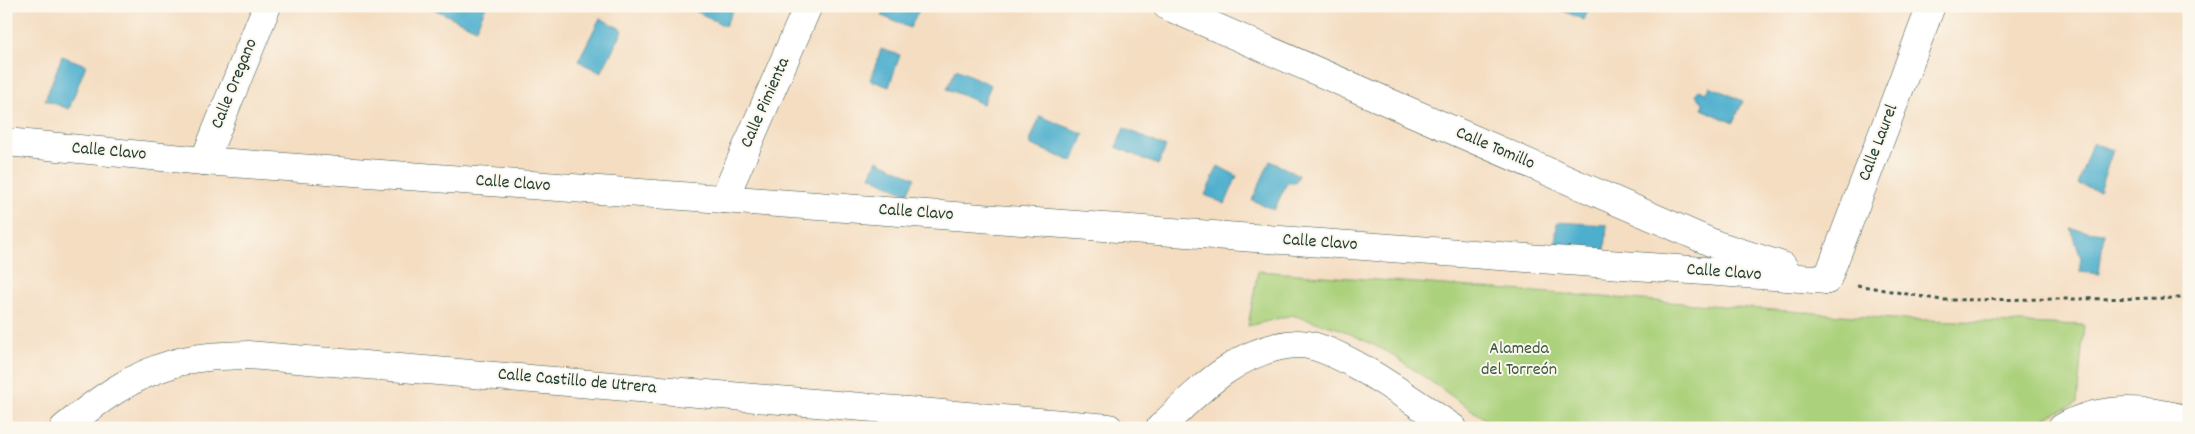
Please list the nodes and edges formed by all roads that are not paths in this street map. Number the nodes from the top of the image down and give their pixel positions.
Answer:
1 (266, 6) edge
2 (808, 6) edge
3 (1167, 6) edge
4 (1931, 6) edge
5 (6, 142) edge
6 (204, 161) junction
7 (724, 199) junction
8 (1827, 280) junction
9 (2189, 420) edge
10 (64, 428) edge
11 (1109, 428) edge
12 (1160, 428) edge
13 (1453, 428) edge
14 (2062, 428) edge

1 - 6 street, Calle Oregano
2 - 7 street, Calle Pimienta
3 - 8 street, Calle Tomillo
4 - 8 street, Calle Laurel
5 - 6 street, Calle Clavo
6 - 7 street, Calle Clavo
7 - 8 street, Calle Clavo
9 - 14 street
10 - 11 street, Calle Castillo de Utrera
12 - 13 street

